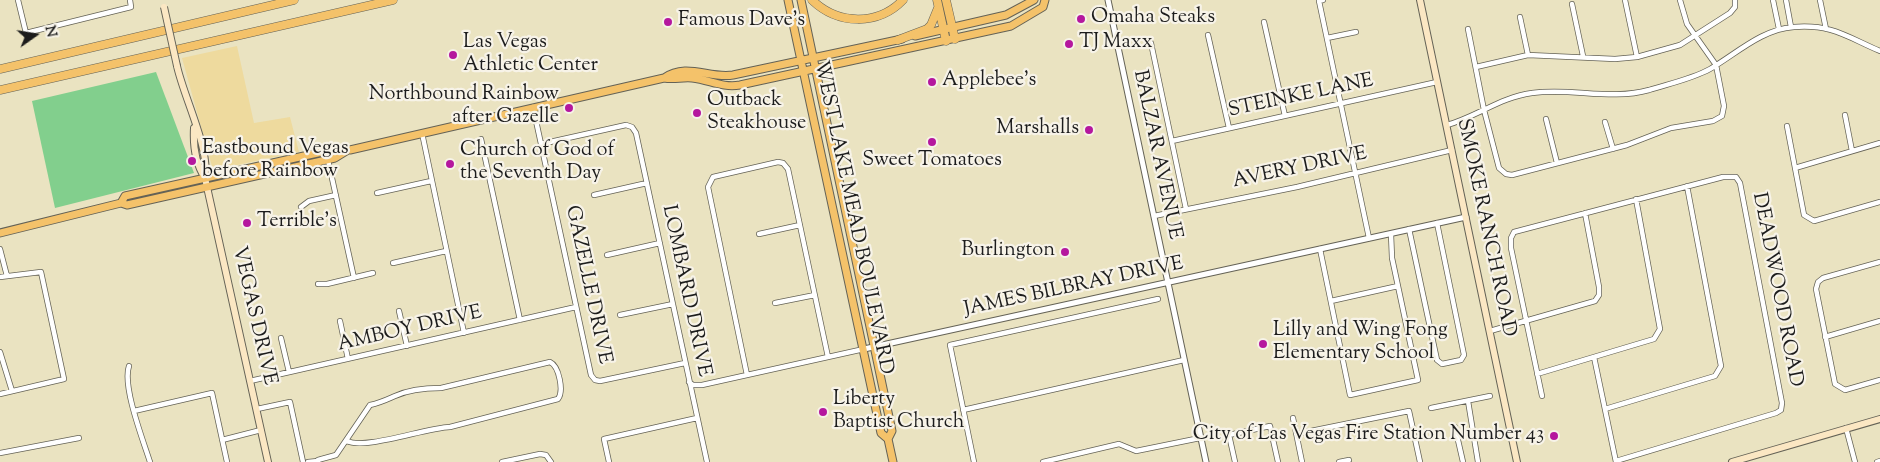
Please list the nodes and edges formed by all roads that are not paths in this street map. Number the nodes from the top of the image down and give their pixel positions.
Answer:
1 (18, 0) edge
2 (130, 0) edge
3 (273, 0) edge
4 (294, 0) edge
5 (393, 0) edge
6 (788, 0) edge
7 (801, 0) edge
8 (812, 0) edge
9 (903, 0) edge
10 (946, 0) edge
11 (1034, 0) edge
12 (1045, 0) edge
13 (1108, 0) edge
14 (1323, 0) edge
15 (1420, 0) edge
16 (1625, 0) edge
17 (1680, 0) edge
18 (1735, 0) edge
19 (1773, 0) edge
20 (1786, 0) edge
21 (1820, 0) edge
22 (164, 3) edge
23 (938, 4) edge
24 (1572, 4) dead end
25 (1520, 17) dead end
26 (217, 18) junction
27 (1264, 22) dead end
28 (953, 27) junction
29 (1791, 27) junction
30 (1468, 29) dead end
31 (1779, 29) junction
32 (1826, 29) junction
33 (944, 30) junction
34 (1356, 32) dead end
35 (1208, 35) dead end
36 (1695, 36) junction
37 (1327, 38) junction
38 (898, 40) junction
39 (955, 40) junction
40 (946, 41) junction
41 (1151, 43) dead end
42 (1880, 51) edge
43 (1528, 55) junction
44 (1583, 56) junction
45 (1637, 57) junction
46 (815, 58) junction
47 (802, 60) junction
48 (1716, 65) junction
49 (1476, 67) junction
50 (817, 68) junction
51 (0, 69) edge
52 (804, 70) junction
53 (664, 78) junction
54 (1438, 82) junction
55 (0, 90) edge
56 (1341, 104) junction
57 (532, 107) junction
58 (1484, 110) junction
59 (1845, 115) dead end
60 (1285, 116) junction
61 (1546, 119) dead end
62 (1605, 122) dead end
63 (1447, 125) junction
64 (1787, 126) dead end
65 (1229, 128) junction
66 (422, 133) junction
67 (817, 136) junction
68 (481, 139) dead end
69 (1172, 141) junction
70 (1880, 143) edge
71 (541, 144) junction
72 (1613, 148) junction
73 (350, 150) junction
74 (1452, 150) junction
75 (1852, 151) junction
76 (328, 160) junction
77 (1557, 163) junction
78 (1795, 168) junction
79 (1355, 174) junction
80 (205, 178) junction
81 (431, 181) junction
82 (647, 183) junction
83 (1687, 186) junction
84 (207, 187) junction
85 (377, 193) dead end
86 (336, 194) junction
87 (594, 195) dead end
88 (839, 196) junction
89 (1636, 199) junction
90 (1880, 202) edge
91 (121, 203) junction
92 (301, 207) dead end
93 (1186, 209) junction
94 (1585, 212) junction
95 (1154, 216) junction
96 (1466, 217) junction
97 (1437, 223) junction
98 (800, 225) junction
99 (1409, 229) junction
100 (0, 233) edge
101 (759, 234) dead end
102 (1391, 234) junction
103 (1369, 238) junction
104 (840, 241) junction
105 (660, 243) junction
106 (0, 249) edge
107 (1320, 249) junction
108 (446, 252) junction
109 (607, 255) dead end
110 (844, 261) junction
111 (1880, 262) edge
112 (393, 263) dead end
113 (858, 267) junction
114 (374, 273) dead end
115 (6, 276) junction
116 (0, 277) edge
117 (354, 278) junction
118 (1168, 282) junction
119 (318, 284) dead end
120 (1398, 286) junction
121 (815, 295) junction
122 (1158, 299) dead end
123 (1331, 301) junction
124 (775, 303) dead end
125 (673, 304) junction
126 (576, 308) junction
127 (399, 311) dead end
128 (620, 316) dead end
129 (520, 320) junction
130 (340, 321) dead end
131 (1880, 321) edge
132 (1526, 322) junction
133 (1490, 331) junction
134 (464, 333) junction
135 (1825, 337) junction
136 (281, 338) dead end
137 (407, 346) junction
138 (874, 347) junction
139 (864, 349) junction
140 (0, 352) edge
141 (828, 357) junction
142 (1594, 357) junction
143 (348, 359) junction
144 (1184, 360) junction
145 (685, 362) junction
146 (129, 366) dead end
147 (289, 372) junction
148 (1537, 374) junction
149 (747, 375) junction
150 (1880, 380) edge
151 (250, 381) junction
152 (689, 382) junction
153 (12, 391) junction
154 (0, 394) edge
155 (1490, 396) dead end
156 (1542, 396) dead end
157 (1468, 401) junction
158 (1431, 408) dead end
159 (257, 409) junction
160 (1604, 409) junction
161 (963, 410) junction
162 (134, 411) junction
163 (697, 418) junction
164 (1293, 418) dead end
165 (1880, 419) edge
166 (1455, 427) dead end
167 (1846, 428) junction
168 (261, 430) junction
169 (1296, 434) junction
170 (79, 438) dead end
171 (1200, 438) junction
172 (888, 439) junction
173 (222, 440) junction
174 (347, 441) junction
175 (0, 453) edge
176 (1349, 460) dead end
177 (318, 461) edge
178 (150, 462) edge
179 (227, 462) edge
180 (268, 462) edge
181 (303, 462) edge
182 (308, 462) edge
183 (502, 462) edge
184 (551, 462) edge
185 (609, 462) edge
186 (706, 462) edge
187 (893, 462) edge
188 (974, 462) edge
189 (1043, 462) edge
190 (1206, 462) edge
191 (1235, 462) edge
192 (1278, 462) edge
193 (1302, 462) edge
194 (1339, 462) edge
195 (1420, 462) edge
196 (1463, 462) edge
197 (1478, 462) edge
198 (1517, 462) edge
199 (1616, 462) edge
200 (1732, 462) edge
201 (1855, 462) edge

1 - 2 street
3 - 26 highway
4 - 26 highway
5 - 55 highway
6 - 47 main road, WEST LAKE MEAD BOULEVARD
7 - 46 main road, WEST LAKE MEAD BOULEVARD
8 - 9 highway
10 - 28 highway
11 - 28 main road
12 - 39 main road
13 - 95 street, BALZAR AVENUE
14 - 37 street
15 - 54 main road, SMOKE RANCH ROAD
16 - 45 street
17 - 36 street
18 - 36 street
19 - 31 street
20 - 29 street
21 - 32 street
22 - 80 main road, VEGAS DRIVE, bridge
23 - 33 highway
23 - 38 highway
24 - 44 street
25 - 43 street
26 - 51 highway
27 - 60 street
28 - 33 main road
28 - 39 highway
29 - 31 street
29 - 32 street
30 - 49 street
31 - 48 street
32 - 42 street
33 - 38 main road
33 - 40 highway
34 - 37 street
35 - 65 street
36 - 45 street
36 - 48 street
37 - 56 street
38 - 46 main road
39 - 40 main road
40 - 50 main road
41 - 69 street
43 - 44 street
43 - 49 street
44 - 45 street
46 - 47 main road
46 - 50 main road, WEST LAKE MEAD BOULEVARD
47 - 52 main road, WEST LAKE MEAD BOULEVARD
47 - 53 main road
48 - 58 street
48 - 72 street
49 - 58 street
50 - 52 main road
50 - 88 main road, WEST LAKE MEAD BOULEVARD
52 - 53 main road
52 - 67 main road, WEST LAKE MEAD BOULEVARD
53 - 57 main road
54 - 56 street, STEINKE LANE
54 - 63 main road, SMOKE RANCH ROAD
56 - 60 street, STEINKE LANE
56 - 79 street
57 - 66 main road
57 - 71 street, GAZELLE DRIVE
58 - 63 street
58 - 77 street
59 - 75 street
60 - 65 street, STEINKE LANE
61 - 77 street
62 - 72 street
63 - 74 main road, SMOKE RANCH ROAD
64 - 78 street
65 - 69 street, STEINKE LANE
66 - 73 main road
66 - 81 street
67 - 88 main road
67 - 104 main road, WEST LAKE MEAD BOULEVARD
68 - 129 street
69 - 93 street
70 - 75 street
71 - 82 street, LOMBARD DRIVE
71 - 126 street, GAZELLE DRIVE
72 - 77 street
73 - 76 main road
73 - 80 main road
74 - 79 street, AVERY DRIVE
74 - 96 main road, SMOKE RANCH ROAD
75 - 78 street
76 - 84 main road
76 - 86 street
78 - 90 street
79 - 93 street, AVERY DRIVE
79 - 103 street
80 - 84 main road, VEGAS DRIVE
80 - 91 main road
81 - 85 street
81 - 108 street
82 - 87 street
82 - 105 street, LOMBARD DRIVE
83 - 89 street
83 - 160 street
83 - 199 street, DEADWOOD ROAD
84 - 91 main road
84 - 151 main road, VEGAS DRIVE
86 - 92 street
86 - 117 street
88 - 104 main road
88 - 113 main road, WEST LAKE MEAD BOULEVARD
89 - 94 street
89 - 142 street
91 - 100 main road
93 - 95 street, AVERY DRIVE
94 - 132 street
94 - 132 street
95 - 118 street, BALZAR AVENUE
96 - 97 street, JAMES BILBRAY DRIVE
96 - 133 main road, SMOKE RANCH ROAD
97 - 99 street, JAMES BILBRAY DRIVE
97 - 99 street
98 - 101 street
98 - 121 street
98 - 149 street
99 - 102 street, JAMES BILBRAY DRIVE
102 - 103 street, JAMES BILBRAY DRIVE
102 - 120 street
103 - 107 street, JAMES BILBRAY DRIVE
104 - 110 main road, WEST LAKE MEAD BOULEVARD
105 - 109 street
105 - 125 street, LOMBARD DRIVE
106 - 115 street
107 - 118 street, JAMES BILBRAY DRIVE
107 - 123 street
108 - 112 street
108 - 134 street
110 - 113 main road
110 - 139 main road, WEST LAKE MEAD BOULEVARD
111 - 135 street
113 - 138 main road, WEST LAKE MEAD BOULEVARD
114 - 117 street
115 - 116 street
115 - 153 street
117 - 119 street
118 - 138 street, JAMES BILBRAY DRIVE
118 - 144 street, BALZAR AVENUE
120 - 123 street
120 - 123 street
121 - 124 street
121 - 141 street
122 - 161 street
125 - 128 street
125 - 145 street, LOMBARD DRIVE
126 - 129 street, AMBOY DRIVE
126 - 145 street, GAZELLE DRIVE
127 - 137 street
129 - 134 street, AMBOY DRIVE
130 - 143 street
131 - 135 street
132 - 133 street
132 - 148 street
133 - 198 main road, SMOKE RANCH ROAD
134 - 137 street, AMBOY DRIVE
135 - 150 street
136 - 147 street
137 - 143 street, AMBOY DRIVE
138 - 139 street, JAMES BILBRAY DRIVE
138 - 172 main road, WEST LAKE MEAD BOULEVARD
139 - 141 street, JAMES BILBRAY DRIVE
139 - 172 main road, WEST LAKE MEAD BOULEVARD
140 - 153 street
141 - 149 street, JAMES BILBRAY DRIVE
142 - 148 street
142 - 160 street
143 - 147 street, AMBOY DRIVE
144 - 161 street
144 - 171 street, BALZAR AVENUE
145 - 152 street, LOMBARD DRIVE
146 - 162 street
147 - 151 street, AMBOY DRIVE
148 - 156 street
149 - 152 street, JAMES BILBRAY DRIVE
151 - 159 main road, VEGAS DRIVE
152 - 163 street, LOMBARD DRIVE
153 - 154 street
155 - 157 street
157 - 158 street
157 - 197 street
159 - 168 main road, VEGAS DRIVE
159 - 181 street
160 - 199 street
161 - 188 street
162 - 173 street
162 - 178 street
163 - 185 street
163 - 186 street, LOMBARD DRIVE
164 - 169 street
165 - 167 main road
166 - 196 street
167 - 200 main road
167 - 201 street
168 - 173 street
168 - 180 main road, VEGAS DRIVE
169 - 193 street
169 - 195 street
170 - 175 street
171 - 189 street
171 - 190 street, BALZAR AVENUE
172 - 187 main road, WEST LAKE MEAD BOULEVARD
173 - 179 street
174 - 174 street
174 - 177 street
176 - 194 street
177 - 182 street
183 - 184 street
191 - 192 street

